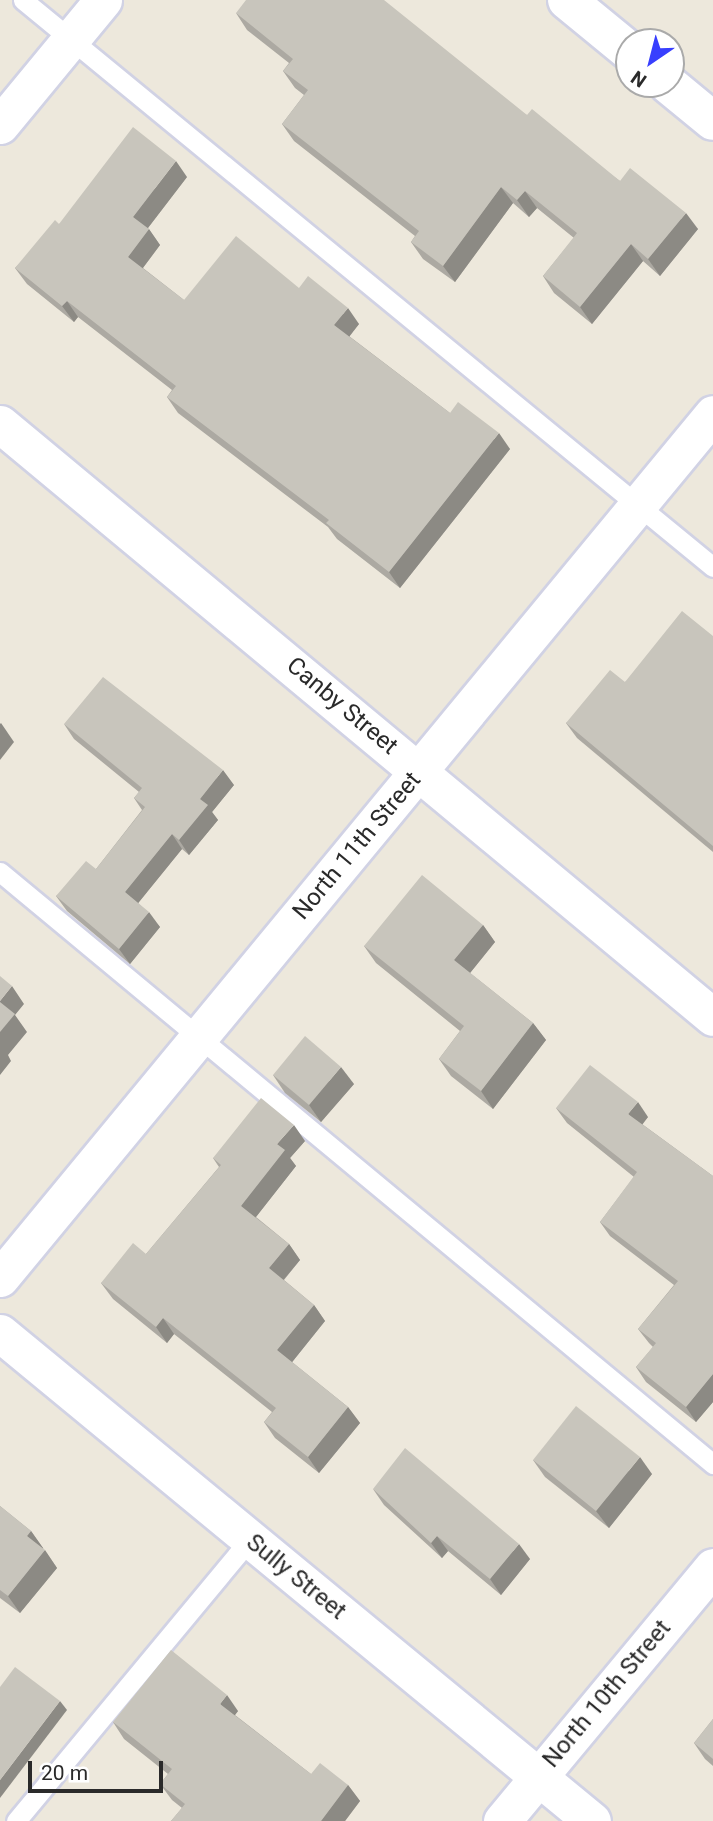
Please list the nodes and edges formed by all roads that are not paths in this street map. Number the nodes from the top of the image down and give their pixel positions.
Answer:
1 (23, 0) edge
2 (103, 0) edge
3 (567, 0) edge
4 (71, 39) junction
5 (615, 39) edge
6 (685, 98) edge
7 (713, 121) edge
8 (0, 125) edge
9 (713, 414) edge
10 (0, 424) edge
11 (638, 505) junction
12 (713, 567) edge
13 (419, 770) junction
14 (0, 872) edge
15 (713, 1017) edge
16 (199, 1036) junction
17 (0, 1278) edge
18 (0, 1333) edge
19 (713, 1464) edge
20 (250, 1539) junction
21 (713, 1567) edge
22 (539, 1777) junction
23 (16, 1821) edge
24 (502, 1821) edge
25 (592, 1821) edge

1 - 4 lane
2 - 4 street
3 - 5 main road
4 - 8 street
4 - 11 lane
6 - 7 main road
9 - 11 street, North 11th Street
10 - 13 street, Canby Street
11 - 12 lane
11 - 13 street, North 11th Street
13 - 15 street, Canby Street
13 - 16 street, North 11th Street
14 - 16 lane
16 - 17 street, North 11th Street
16 - 19 lane
18 - 20 street, Sully Street
20 - 22 street, Sully Street
20 - 23 lane
21 - 22 street, North 10th Street
22 - 24 street, North 10th Street
22 - 25 street, Sully Street

